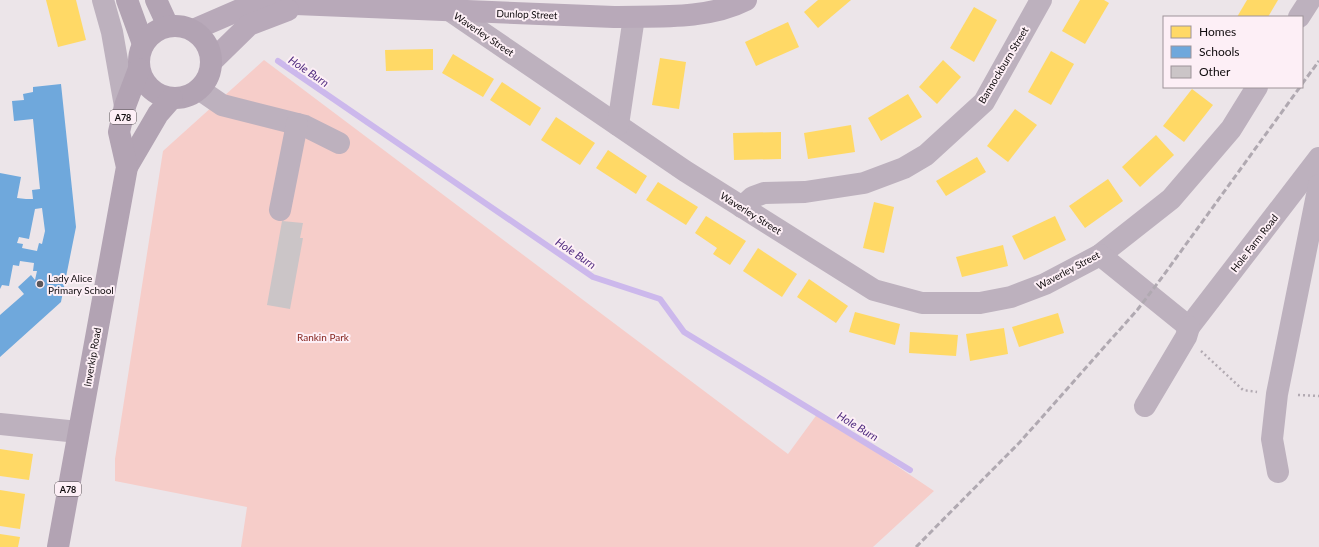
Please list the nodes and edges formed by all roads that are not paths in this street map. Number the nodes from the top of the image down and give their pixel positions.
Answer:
1 (103, 0) edge
2 (127, 0) edge
3 (156, 0) edge
4 (746, 0) edge
5 (1041, 0) edge
6 (1310, 0) edge
7 (243, 4) edge
8 (306, 4) junction
9 (449, 5) edge
10 (1301, 16) edge
11 (634, 17) junction
12 (168, 26) junction
13 (193, 30) junction
14 (143, 44) junction
15 (211, 62) junction
16 (139, 69) junction
17 (200, 88) junction
18 (1256, 88) edge
19 (172, 98) junction
20 (125, 106) junction
21 (297, 124) junction
22 (618, 125) junction
23 (339, 143) dead end
24 (1319, 158) edge
25 (126, 167) junction
26 (1319, 185) edge
27 (742, 207) junction
28 (280, 210) dead end
29 (1100, 255) junction
30 (1187, 332) junction
31 (1145, 406) dead end
32 (0, 424) edge
33 (78, 432) junction
34 (1278, 472) dead end
35 (58, 547) edge

1 - 20 street
2 - 14 highway
3 - 12 highway
4 - 11 main road, Dunlop Street
5 - 27 street, Bannockburn Street
6 - 10 street
7 - 8 main road, Dunlop Street
7 - 13 main road, Dunlop Street
8 - 9 main road, Dunlop Street
8 - 15 main road, Dunlop Street
9 - 11 main road, Dunlop Street
9 - 22 street, Waverley Street
11 - 22 street
12 - 13 highway
12 - 14 highway
13 - 15 highway
14 - 16 highway
15 - 17 highway
16 - 19 highway
16 - 20 highway, Inverkip Road / A78
17 - 19 highway
17 - 21 street
18 - 29 street, Waverley Street
19 - 25 highway, Inverkip Road
20 - 25 highway, Inverkip Road / A78
21 - 23 street
21 - 28 street
22 - 27 street, Waverley Street
24 - 30 street, Hole Farm Road
25 - 33 highway, Inverkip Road / A78
26 - 34 street
27 - 29 street, Waverley Street
29 - 30 street
30 - 31 street, Hole Farm Road
32 - 33 street
33 - 35 highway, Inverkip Road / A78

